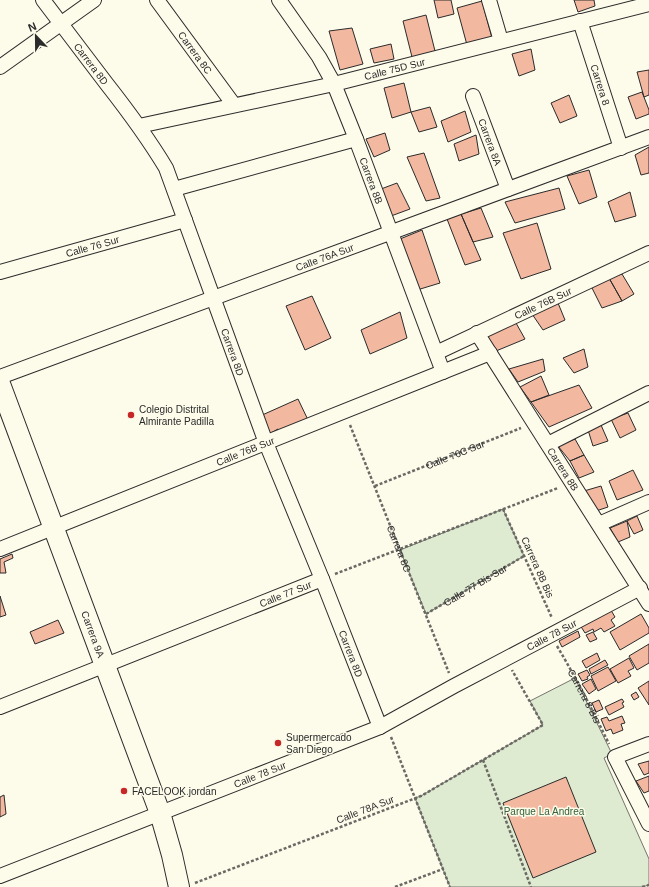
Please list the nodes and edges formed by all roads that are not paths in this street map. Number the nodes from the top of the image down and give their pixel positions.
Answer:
1 (43, 0) edge
2 (94, 0) edge
3 (157, 0) edge
4 (279, 0) edge
5 (489, 0) edge
6 (649, 4) edge
7 (580, 22) junction
8 (61, 24) junction
9 (501, 41) junction
10 (0, 67) edge
11 (334, 84) junction
12 (472, 96) dead end
13 (234, 105) junction
14 (139, 126) junction
15 (649, 137) edge
16 (356, 139) junction
17 (621, 148) junction
18 (174, 189) junction
19 (508, 189) junction
20 (185, 220) junction
21 (391, 232) junction
22 (649, 253) edge
23 (0, 272) edge
24 (214, 298) junction
25 (477, 333) junction
26 (436, 353) junction
27 (490, 353) junction
28 (443, 372) junction
29 (0, 376) edge
30 (0, 384) edge
31 (649, 393) edge
32 (266, 443) junction
33 (548, 444) junction
34 (649, 502) edge
35 (599, 524) junction
36 (53, 527) junction
37 (0, 548) edge
38 (322, 579) junction
39 (640, 588) junction
40 (649, 604) edge
41 (105, 665) junction
42 (0, 707) edge
43 (383, 725) junction
44 (649, 744) edge
45 (160, 813) junction
46 (649, 824) edge
47 (0, 876) edge
48 (185, 886) edge

1 - 8 street, Carrera 8D
2 - 8 street
3 - 13 street, Carrera 8C
4 - 11 street, Carrera 8B
5 - 9 street
6 - 7 street, Calle 75D Sur
7 - 9 street, Calle 75D Sur
7 - 17 street, Carrera 8
8 - 10 street
8 - 14 street, Carrera 8D
9 - 11 street, Calle 75D Sur
11 - 13 street, Calle 75D Sur
11 - 16 street, Carrera 8B
12 - 19 street, Carrera 8A
13 - 14 street, Calle 75D Sur
14 - 18 street, Carrera 8D
15 - 17 street, Calle 76A Sur
16 - 18 street
16 - 21 street, Carrera 8B
17 - 19 street, Calle 76A Sur
18 - 20 street, Carrera 8D
19 - 21 street, Calle 76A Sur
20 - 23 street, Calle 76 Sur
20 - 24 street, Carrera 8D
21 - 24 street, Calle 76A Sur
21 - 26 street, Carrera 8B
22 - 25 street, Calle 76B Sur
24 - 29 street, Calle 76A Sur
24 - 32 street, Carrera 8D
25 - 26 street, Calle 76B Sur
25 - 27 street, Carrera 8B
26 - 28 street, Carrera 8B
27 - 28 street, Calle 76B Sur
27 - 33 street, Carrera 8B
28 - 32 street, Calle 76B Sur
30 - 36 street, Carrera 9A
31 - 33 street
32 - 36 street, Calle 76B Sur
32 - 38 street, Carrera 8D
33 - 35 street, Carrera 8B
34 - 35 street
35 - 39 street, Carrera 8B
36 - 37 street, Calle 76B Sur
36 - 41 street, Carrera 9A
38 - 41 street, Calle 77 Sur
38 - 43 street, Carrera 8D
39 - 40 street, Carrera 8B
39 - 43 street, Calle 78 Sur
41 - 42 street, Calle 77 Sur
41 - 45 street, Carrera 9A
43 - 45 street, Calle 78 Sur
44 - 46 street
45 - 47 street, Calle 78 Sur
45 - 48 street, Carrera 9A

